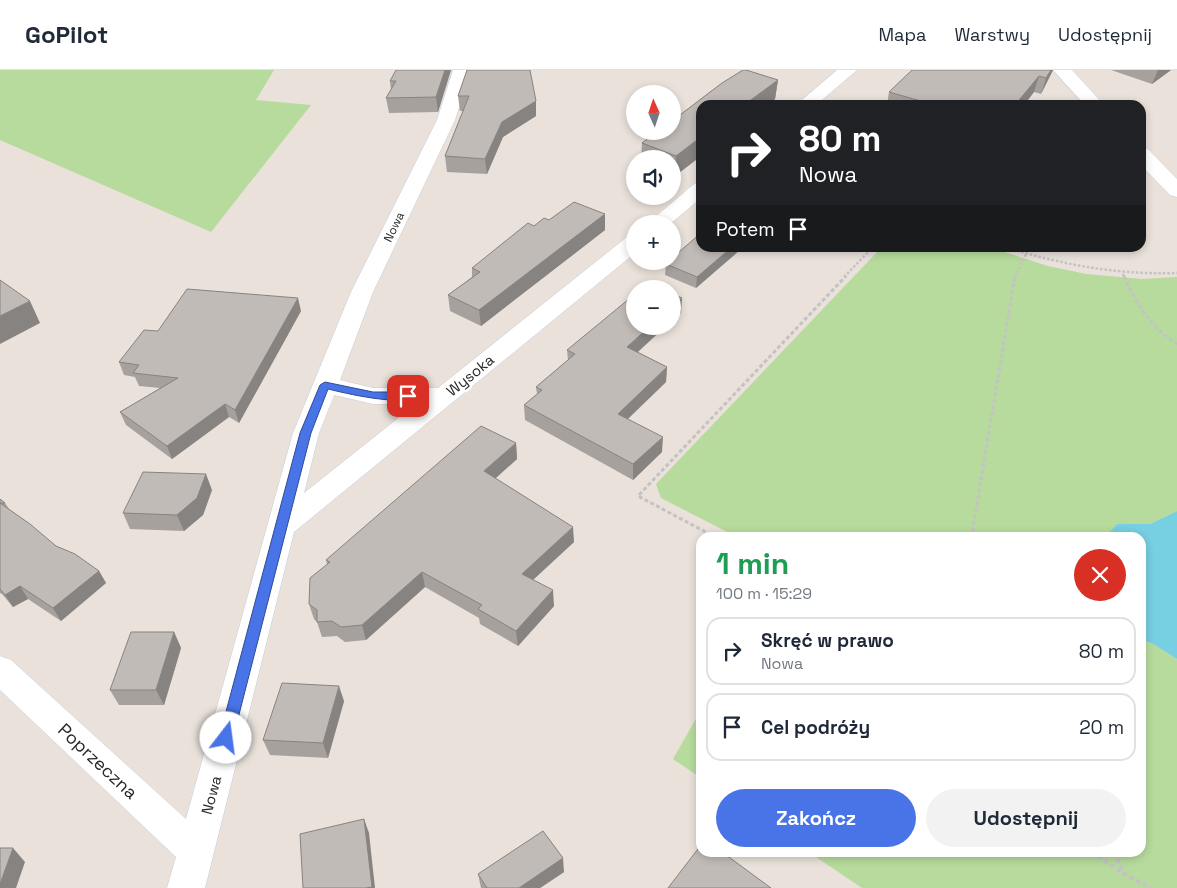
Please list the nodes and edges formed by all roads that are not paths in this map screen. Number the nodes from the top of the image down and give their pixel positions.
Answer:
1 (462, 70) edge
2 (848, 70) edge
3 (1062, 70) edge
4 (811, 100) edge
5 (1091, 100) edge
6 (1146, 159) edge
7 (1177, 191) edge
8 (696, 192) edge
9 (668, 215) edge
10 (626, 249) edge
11 (325, 385) junction
12 (444, 396) junction
13 (281, 527) junction
14 (0, 670) edge
15 (196, 852) junction
16 (186, 888) edge

1 - 11 street, Nowa
2 - 4 street
3 - 5 street
6 - 7 street
8 - 9 street
10 - 12 street, Wysoka
11 - 12 street
11 - 13 street, Nowa
12 - 13 street, Wysoka
13 - 15 street, Nowa
14 - 15 street, Poprzeczna
15 - 16 street, Nowa

